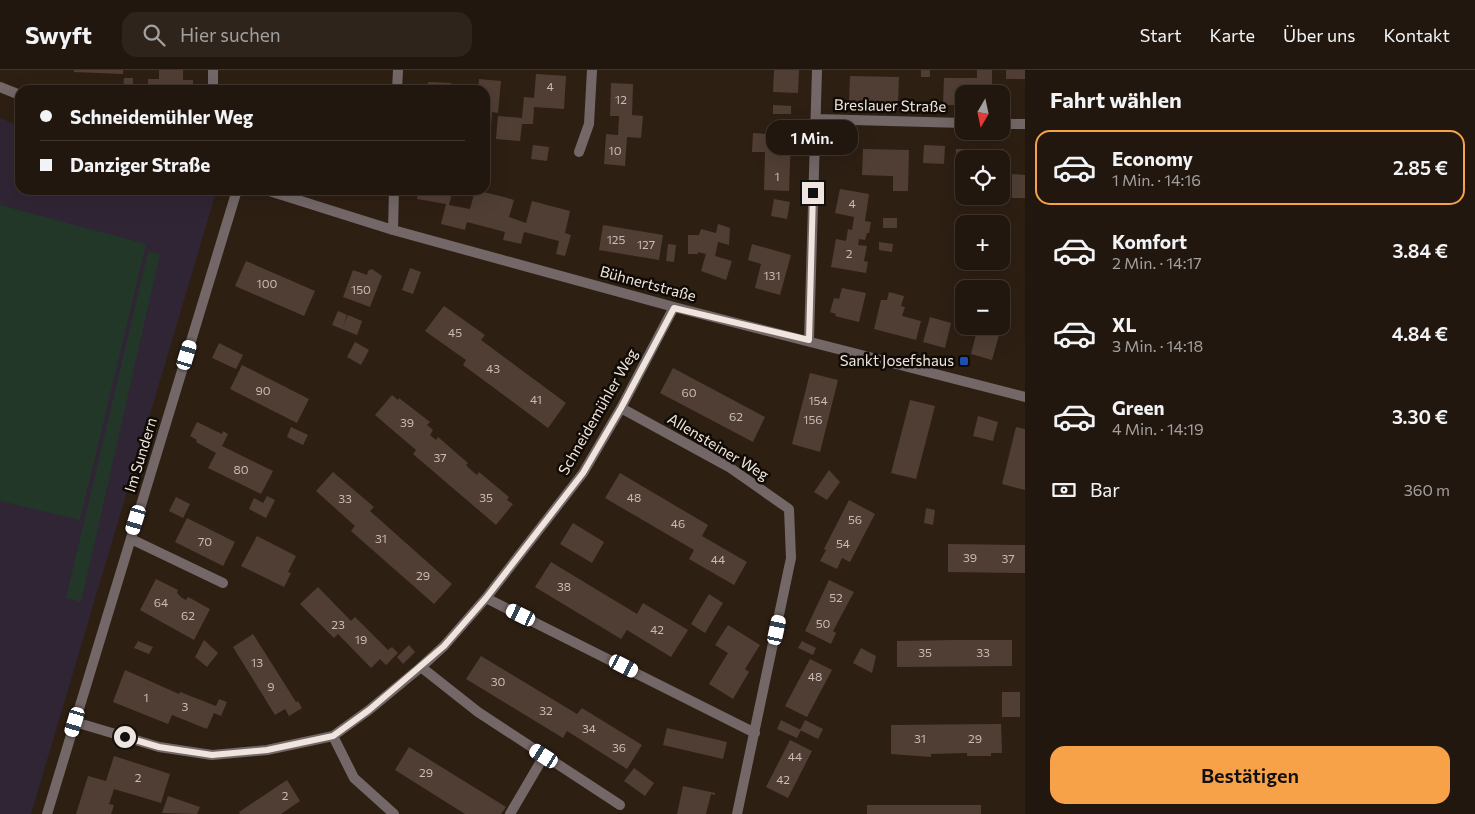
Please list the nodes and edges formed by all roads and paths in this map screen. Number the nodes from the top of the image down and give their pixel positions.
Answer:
1 (213, 70) edge
2 (398, 70) edge
3 (592, 70) edge
4 (817, 70) edge
5 (213, 85) edge
6 (397, 85) edge
7 (0, 87) edge
8 (15, 93) edge
9 (816, 119) junction
10 (955, 123) edge
11 (1010, 124) edge
12 (1025, 124) edge
13 (579, 152) dead end
14 (235, 195) edge
15 (282, 195) edge
16 (394, 195) edge
17 (393, 230) junction
18 (674, 308) junction
19 (809, 340) junction
20 (1025, 397) edge
21 (621, 408) junction
22 (131, 539) junction
23 (222, 583) dead end
24 (486, 598) junction
25 (421, 667) junction
26 (75, 722) junction
27 (755, 733) junction
28 (333, 736) junction
29 (544, 756) junction
30 (620, 805) dead end
31 (47, 814) edge
32 (394, 814) edge
33 (510, 814) edge
34 (737, 814) edge

1 - 5 street
2 - 6 street
3 - 13 street
4 - 9 street
7 - 8 street
9 - 10 street, Breslauer Straße
9 - 19 street
11 - 12 street
14 - 22 street, Im Sundern
15 - 17 street, Bühnertstraße
16 - 17 street
17 - 18 street, Bühnertstraße
18 - 19 street, Bühnertstraße
18 - 21 street, Schneidemühler Weg
19 - 20 street, Bühnertstraße
21 - 24 street, Schneidemühler Weg
21 - 27 street, Allensteiner Weg
22 - 23 street
22 - 26 street, Im Sundern
24 - 25 street, Schneidemühler Weg
24 - 27 street
25 - 28 street, Schneidemühler Weg
25 - 29 street
26 - 28 street, Schneidemühler Weg
26 - 31 street, Im Sundern
27 - 34 street, Allensteiner Weg
28 - 32 street
29 - 30 street
29 - 33 street

